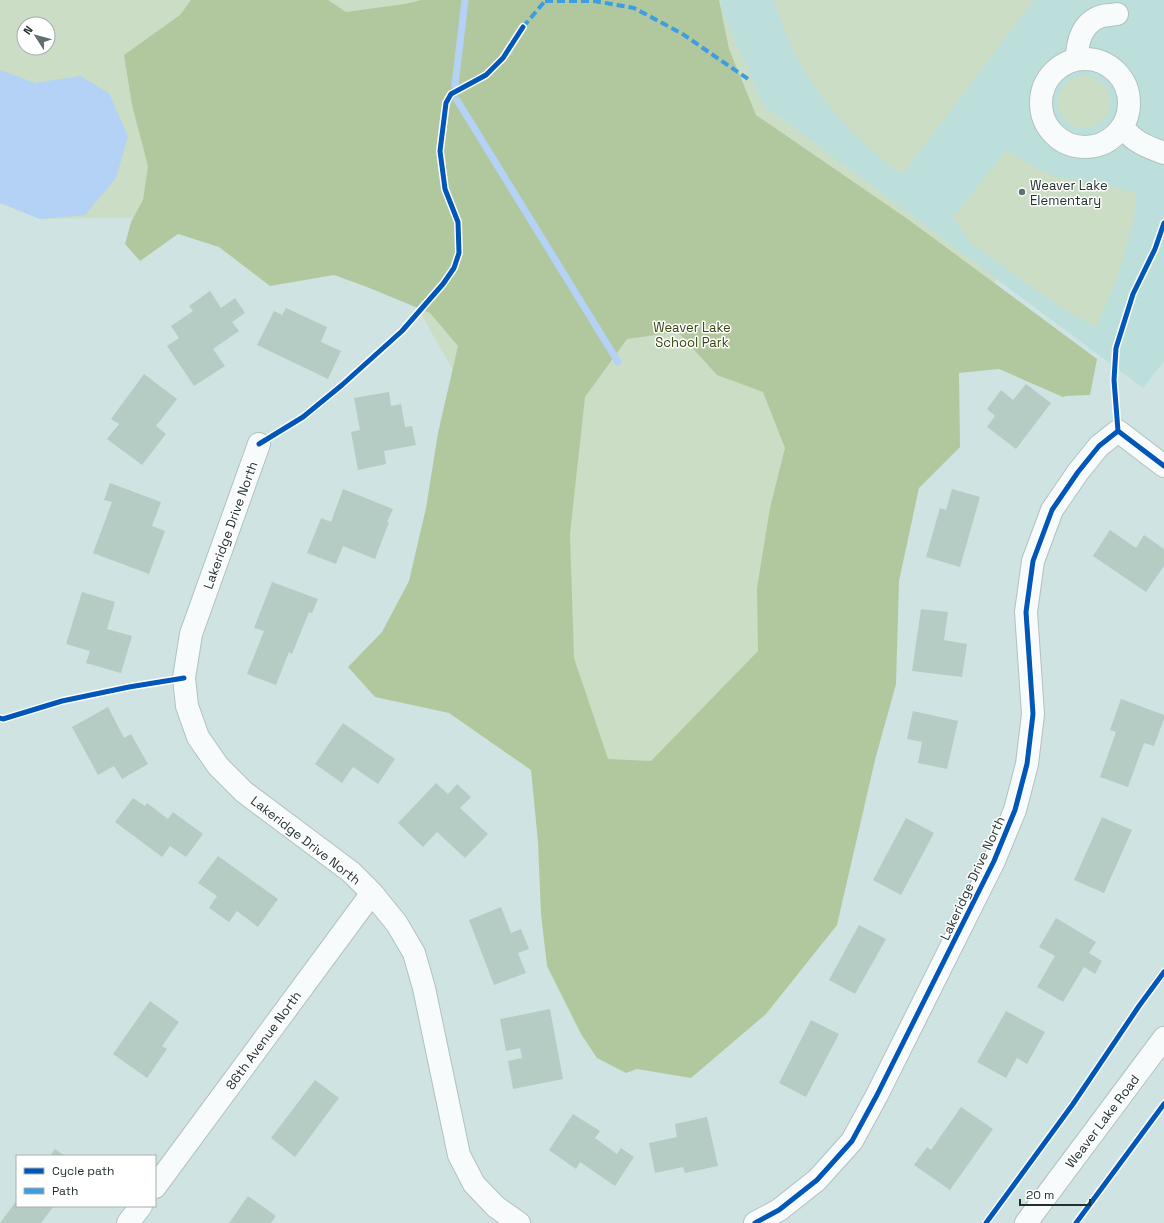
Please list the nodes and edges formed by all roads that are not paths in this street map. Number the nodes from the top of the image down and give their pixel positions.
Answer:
1 (1117, 14) dead end
2 (1077, 59) junction
3 (1122, 128) junction
4 (1164, 153) edge
5 (259, 444) dead end
6 (1164, 466) edge
7 (372, 893) junction
8 (1164, 1038) edge
9 (156, 1186) edge
10 (140, 1207) edge
11 (128, 1223) edge
12 (519, 1223) edge
13 (755, 1223) edge
14 (1026, 1223) edge

1 - 2 street
2 - 3 street
2 - 3 street
3 - 4 street
5 - 7 street, Lakeridge Drive North
6 - 13 street, Lakeridge Drive North
7 - 9 street, 86th Avenue North
7 - 12 street, Lakeridge Drive North
8 - 14 street, Weaver Lake Road
10 - 11 street

